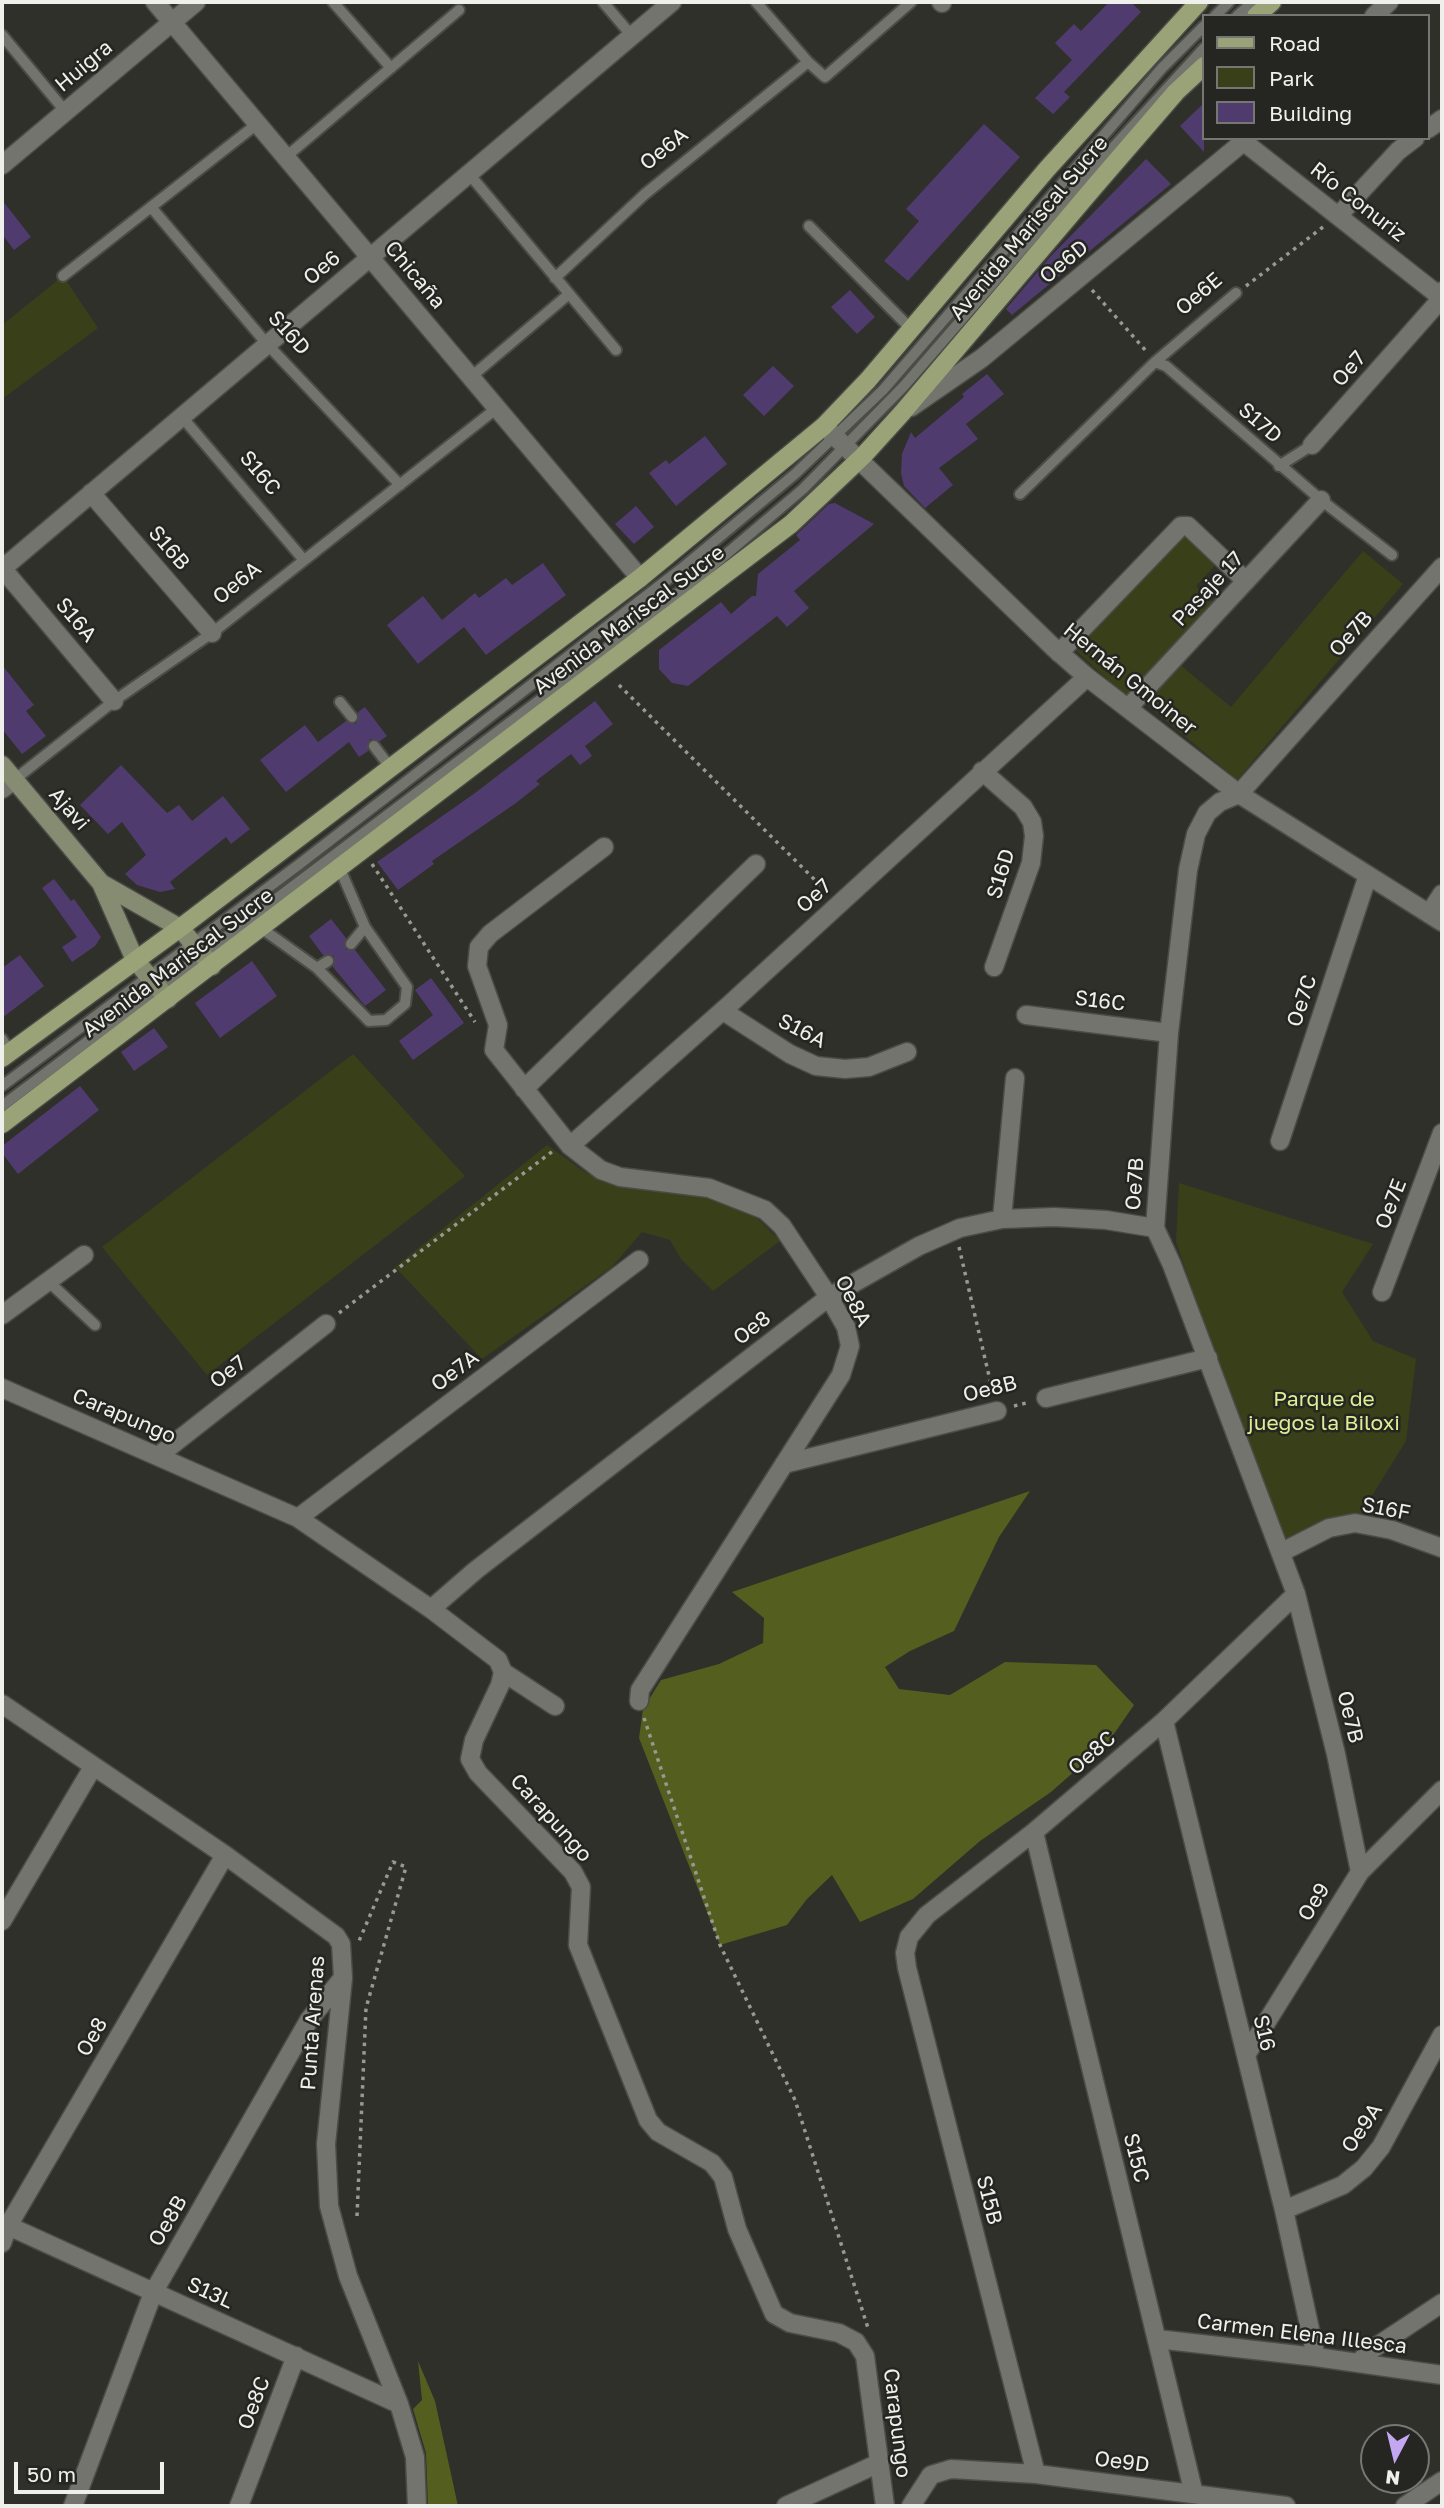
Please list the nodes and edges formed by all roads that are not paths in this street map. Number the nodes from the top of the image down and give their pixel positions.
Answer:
1 (155, 2) edge
2 (196, 2) edge
3 (332, 2) edge
4 (603, 2) edge
5 (672, 2) edge
6 (756, 2) edge
7 (911, 2) edge
8 (1199, 2) edge
9 (1253, 2) edge
10 (1272, 2) edge
11 (1389, 2) edge
12 (459, 10) dead end
13 (1239, 14) edge
14 (1258, 14) edge
15 (1376, 14) edge
16 (172, 22) junction
17 (1202, 28) edge
18 (2, 35) edge
19 (632, 36) junction
20 (1202, 50) edge
21 (808, 62) junction
22 (391, 68) junction
23 (1202, 68) edge
24 (65, 111) junction
25 (257, 124) junction
26 (1246, 140) edge
27 (1412, 140) edge
28 (287, 156) junction
29 (2, 165) edge
30 (471, 174) junction
31 (151, 207) junction
32 (1339, 215) junction
33 (809, 226) dead end
34 (370, 257) junction
35 (63, 275) dead end
36 (555, 278) junction
37 (1442, 291) edge
38 (1236, 293) road end
39 (569, 294) junction
40 (1442, 298) edge
41 (911, 329) junction
42 (267, 344) junction
43 (616, 349) dead end
44 (1155, 362) junction
45 (471, 377) junction
46 (497, 408) junction
47 (902, 413) junction
48 (182, 417) junction
49 (835, 436) junction
50 (1312, 445) joint
51 (859, 460) junction
52 (1279, 466) junction
53 (400, 485) junction
54 (92, 493) junction
55 (1020, 494) dead end
56 (1321, 500) junction
57 (1392, 555) dead end
58 (303, 559) junction
59 (1442, 567) edge
60 (2, 568) edge
61 (640, 578) junction
62 (1247, 581) junction
63 (212, 632) junction
64 (1059, 653) junction
65 (1087, 677) junction
66 (114, 701) junction
67 (340, 702) dead end
68 (1128, 708) junction
69 (352, 717) dead end
70 (374, 746) dead end
71 (2, 765) edge
72 (390, 768) junction
73 (982, 771) junction
74 (8, 785) edge
75 (1240, 794) junction
76 (604, 848) dead end
77 (757, 864) dead end
78 (340, 869) junction
79 (1368, 876) junction
80 (101, 883) junction
81 (1442, 894) edge
82 (1436, 918) edge
83 (365, 927) junction
84 (180, 928) junction
85 (261, 928) junction
86 (351, 944) dead end
87 (202, 955) junction
88 (135, 960) junction
89 (328, 961) dead end
90 (994, 967) dead end
91 (317, 968) junction
92 (158, 988) junction
93 (723, 1011) junction
94 (1026, 1015) dead end
95 (1169, 1032) junction
96 (4, 1050) edge
97 (907, 1052) dead end
98 (1016, 1077) dead end
99 (2, 1086) edge
100 (524, 1089) junction
101 (2, 1106) edge
102 (2, 1124) edge
103 (1442, 1133) edge
104 (1280, 1141) dead end
105 (568, 1144) junction
106 (1002, 1219) junction
107 (1155, 1228) junction
108 (84, 1255) dead end
109 (639, 1260) dead end
110 (49, 1282) junction
111 (1382, 1292) dead end
112 (829, 1297) junction
113 (2, 1315) edge
114 (326, 1324) road end
115 (95, 1325) dead end
116 (1208, 1358) junction
117 (2, 1388) edge
118 (1046, 1398) road end
119 (997, 1410) road end
120 (158, 1455) junction
121 (784, 1464) junction
122 (298, 1518) junction
123 (1442, 1549) edge
124 (1282, 1552) junction
125 (1296, 1594) junction
126 (431, 1609) junction
127 (503, 1672) junction
128 (639, 1701) road end
129 (2, 1704) edge
130 (555, 1706) dead end
131 (1164, 1721) junction
132 (93, 1767) junction
133 (1442, 1790) edge
134 (1034, 1832) junction
135 (225, 1855) junction
136 (1360, 1872) junction
137 (2, 1921) edge
138 (909, 1937) joint
139 (343, 1978) junction
140 (1442, 2035) edge
141 (1247, 2055) junction
142 (1284, 2210) junction
143 (4, 2231) edge
144 (153, 2293) junction
145 (1442, 2303) edge
146 (1157, 2339) junction
147 (296, 2356) junction
148 (1316, 2357) junction
149 (1359, 2362) junction
150 (1442, 2375) edge
151 (399, 2404) junction
152 (880, 2463) junction
153 (1036, 2474) junction
154 (1442, 2481) edge
155 (1194, 2494) junction
156 (73, 2506) edge
157 (239, 2506) edge
158 (417, 2506) edge
159 (786, 2506) edge
160 (884, 2506) edge
161 (911, 2506) edge
162 (1286, 2506) edge
163 (1405, 2506) edge

1 - 16 street, Chicaña
2 - 16 street, Huigra
3 - 22 lane
4 - 19 lane
5 - 19 street, Oe6
6 - 21 lane
7 - 21 lane
8 - 41 main road, Avenida Mariscal Sucre
9 - 13 lane
10 - 14 main road
11 - 15 street
12 - 22 lane
16 - 24 street, Huigra
16 - 25 street, Chicaña
17 - 49 lane
18 - 24 lane
19 - 30 street, Oe6
20 - 49 lane
21 - 36 lane, Oe6A
22 - 28 lane
23 - 47 main road, Avenida Mariscal Sucre
24 - 29 street, Huigra
25 - 28 street, Chicaña
25 - 31 lane
26 - 32 street, Río Conuriz
26 - 47 street, Oe6D
27 - 32 street
28 - 34 street, Chicaña
30 - 34 street, Oe6
30 - 36 lane
31 - 35 lane
31 - 42 lane, S16D
32 - 40 street, Río Conuriz
33 - 41 lane
34 - 42 street, Oe6
34 - 45 street, Chicaña
36 - 39 lane
37 - 40 street
38 - 44 lane, Oe6E
39 - 43 lane
39 - 45 lane
40 - 50 street, Oe7
41 - 49 main road, Avenida Mariscal Sucre
42 - 48 street, Oe6
42 - 53 lane, S16D
44 - 52 lane, S17D
44 - 55 lane, Oe6E
45 - 46 street, Chicaña
46 - 53 lane, Oe6A
46 - 61 street, Chicaña
47 - 51 main road, Avenida Mariscal Sucre
48 - 54 street, Oe6
48 - 58 lane, S16C
49 - 51 street, Hernán Gmoiner
49 - 61 main road, Avenida Mariscal Sucre
49 - 87 lane
49 - 87 lane
50 - 52 lane, Oe7
51 - 64 street, Hernán Gmoiner
51 - 78 main road, Avenida Mariscal Sucre
52 - 56 lane, S17D
53 - 58 lane, Oe6A
54 - 60 street, Oe6
54 - 63 street, S16B
56 - 57 lane, S17D
56 - 62 street, Pasaje 17
58 - 63 lane, Oe6A
59 - 75 street, Oe7B
60 - 66 street, S16A
61 - 72 main road, Avenida Mariscal Sucre
62 - 64 street
62 - 68 street, Pasaje 17
63 - 66 lane, Oe6A
64 - 65 street, Hernán Gmoiner
65 - 68 street, Hernán Gmoiner
65 - 73 street, Oe7
66 - 74 lane, Oe6A
67 - 69 lane
68 - 75 street, Hernán Gmoiner
70 - 72 lane
71 - 74 street, Ajavi
72 - 84 main road, Avenida Mariscal Sucre
73 - 90 street, S16D
73 - 93 street, Oe7
74 - 80 street, Ajavi
75 - 79 street, Hernán Gmoiner
75 - 95 street, Oe7B
76 - 100 street, Oe8A
77 - 100 street
78 - 83 lane
78 - 85 main road, Avenida Mariscal Sucre
79 - 82 street, Hernán Gmoiner
79 - 104 street, Oe7C
80 - 84 street, Ajavi
80 - 88 street, Ajavi
81 - 82 street
83 - 86 lane
83 - 91 lane
84 - 87 street, Ajavi
84 - 88 main road, Avenida Mariscal Sucre
85 - 87 main road, Avenida Mariscal Sucre
85 - 91 lane
87 - 92 main road, Avenida Mariscal Sucre
87 - 92 lane
88 - 92 street, Ajavi
88 - 96 main road, Avenida Mariscal Sucre
89 - 91 lane
92 - 99 lane
92 - 101 lane
92 - 102 main road, Avenida Mariscal Sucre
93 - 97 street, S16A
93 - 105 street, Oe7
94 - 95 street, S16C
95 - 107 street, Oe7B
98 - 106 street
100 - 105 street, Oe8A
103 - 111 street, Oe7E
105 - 112 street, Oe8A
106 - 107 street, Oe8
106 - 112 street, Oe8
107 - 116 street, Oe7B
108 - 110 street
109 - 122 street, Oe7A
110 - 113 street
110 - 115 lane
112 - 121 street, Oe8A
112 - 126 street, Oe8
114 - 120 street, Oe7
116 - 118 street, Oe8B
116 - 124 street, Oe7B
117 - 120 street, Carapungo
119 - 121 street, Oe8B
120 - 122 street, Carapungo
121 - 128 street, Oe8A
122 - 126 street, Carapungo
123 - 124 street, S16F
124 - 125 street, Oe7B
125 - 131 street, Oe8C
125 - 136 street, Oe7B
126 - 127 street, Carapungo
127 - 130 street
127 - 152 street, Carapungo
129 - 132 street, Punta Arenas
131 - 134 street, Oe8C
131 - 141 street, S16
132 - 135 street, Punta Arenas
132 - 137 street
133 - 136 street, Oe9
134 - 138 street, Oe8C
134 - 146 street, S15C
135 - 139 street, Punta Arenas
135 - 143 street, Oe8
136 - 141 street, Oe9
138 - 153 street, S15B
139 - 144 street, Oe8B
139 - 151 street, Punta Arenas
140 - 142 street, Oe9A
141 - 142 street, S16
142 - 148 street, S16
143 - 144 street, S13L
144 - 147 street, S13L
144 - 156 street, Oe8B
145 - 149 street
146 - 148 street, Carmen Elena Illesca
146 - 155 street, S15C
147 - 151 street, S13L
147 - 157 street, Oe8C
148 - 149 street, Carmen Elena Illesca
149 - 150 street, Carmen Elena Illesca
151 - 158 street, Punta Arenas
152 - 159 street
152 - 160 street, Carapungo
153 - 155 street, Oe9D
153 - 161 street, Oe9D
154 - 163 street
155 - 162 street, Oe9D

